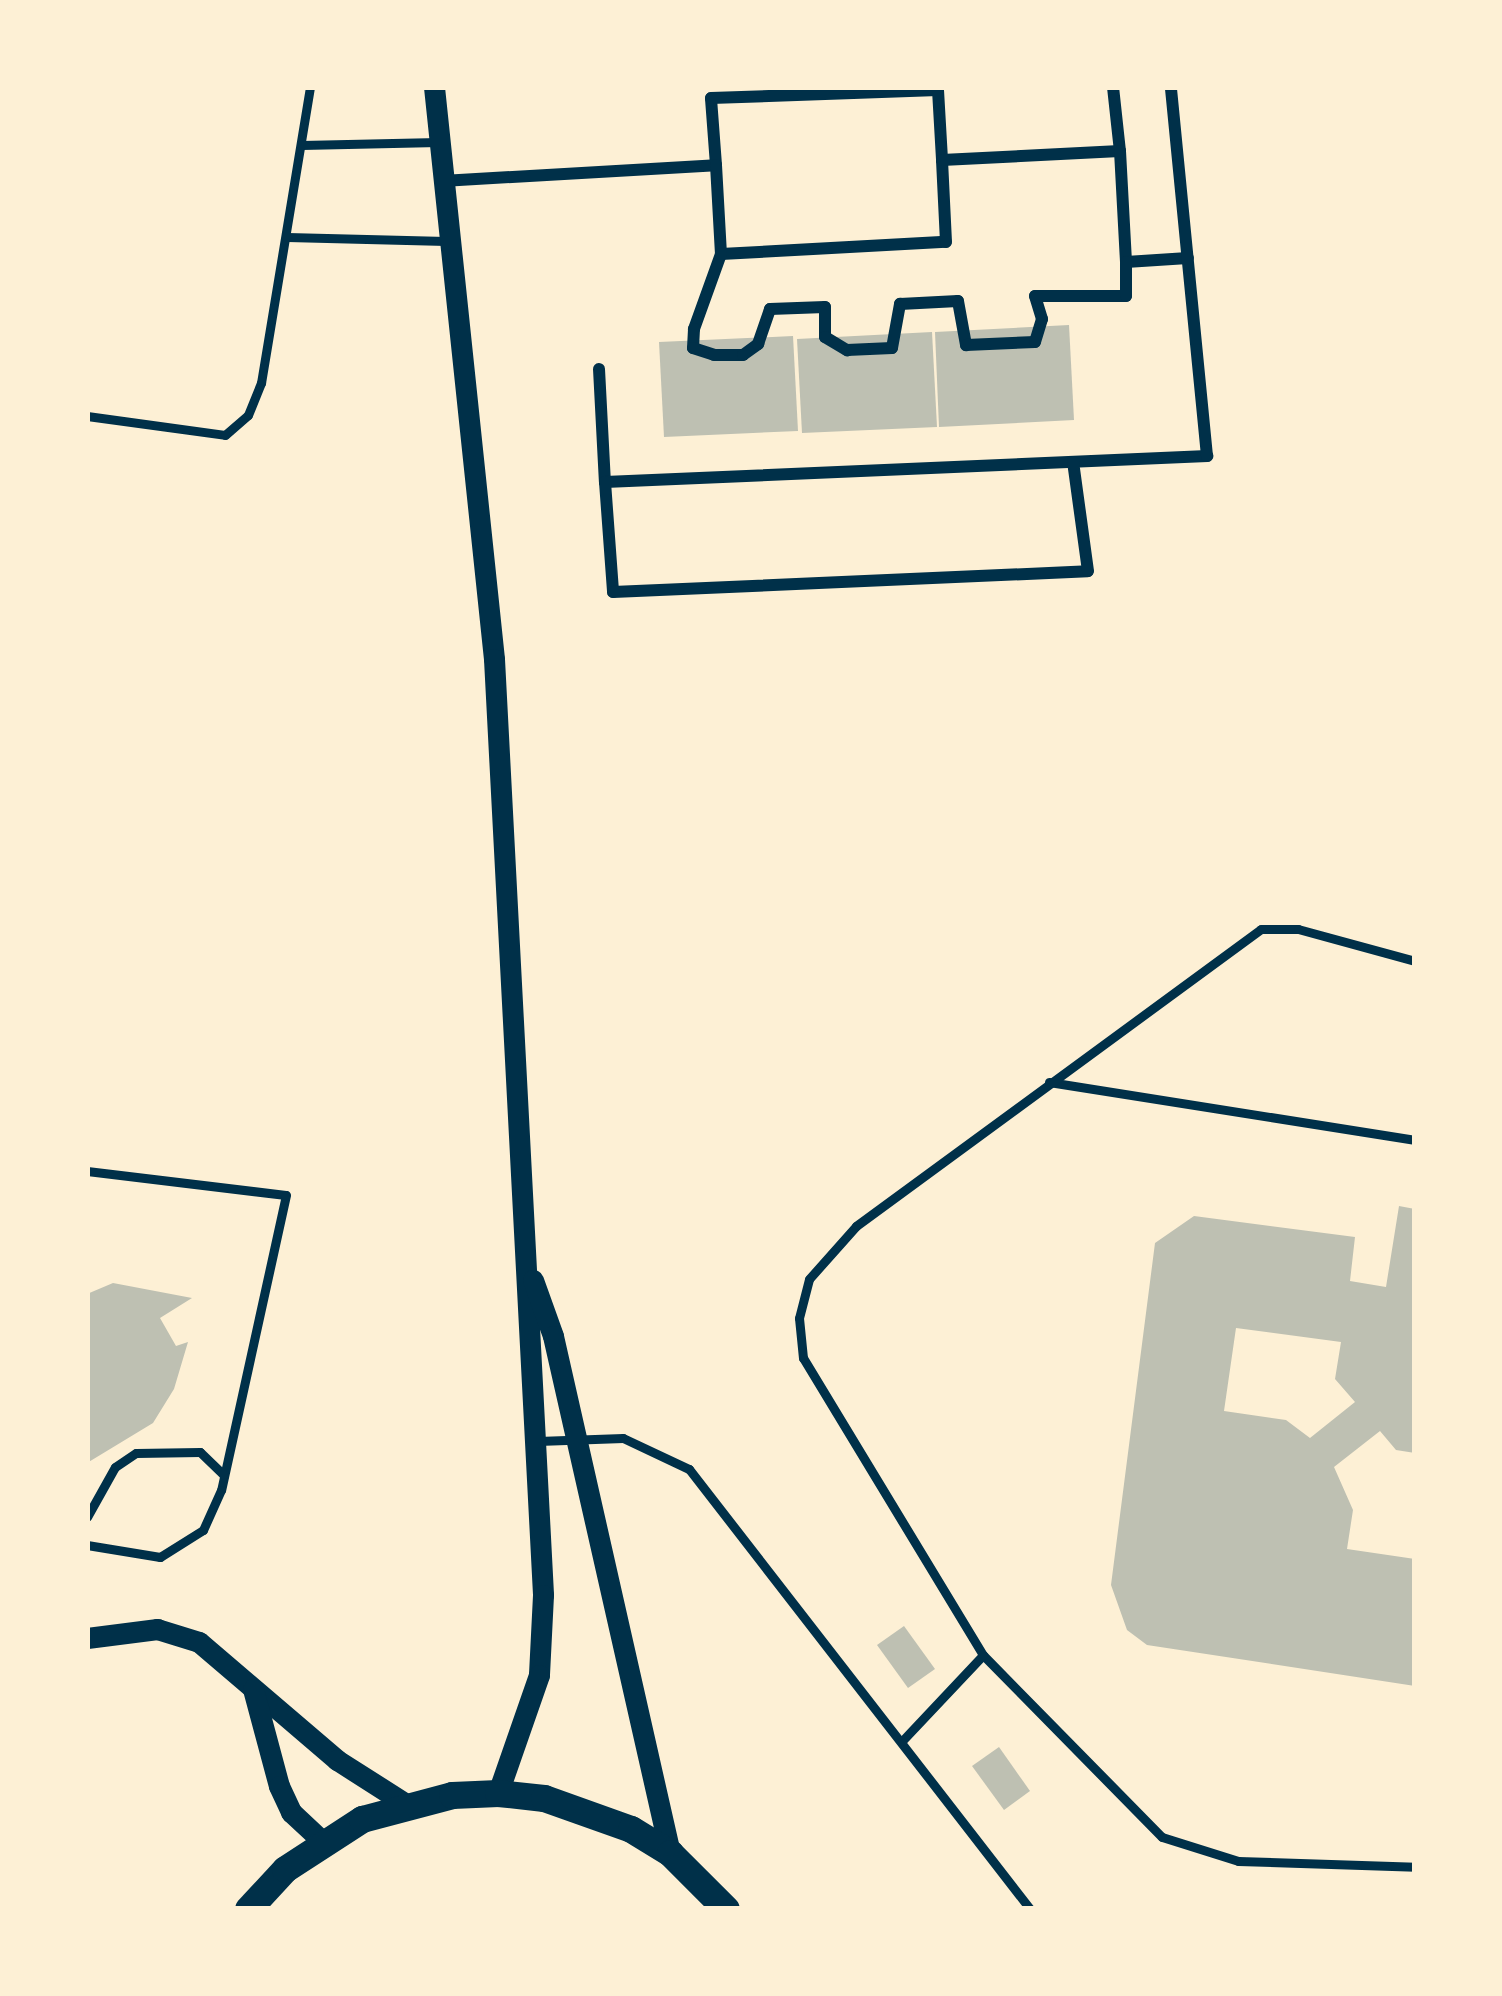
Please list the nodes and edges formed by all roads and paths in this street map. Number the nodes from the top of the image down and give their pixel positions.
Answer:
1 (310, 87) edge
2 (434, 87) edge
3 (1114, 87) edge
4 (1171, 87) edge
5 (438, 142) junction
6 (302, 145) junction
7 (1120, 151) junction
8 (942, 160) junction
9 (716, 165) junction
10 (441, 181) junction
11 (287, 237) junction
12 (446, 241) junction
13 (721, 254) junction
14 (1187, 258) junction
15 (1126, 262) junction
16 (599, 369) dead end
17 (87, 416) edge
18 (1073, 462) junction
19 (605, 482) junction
20 (1415, 961) edge
21 (1049, 1082) junction
22 (1415, 1140) edge
23 (87, 1171) edge
24 (529, 1268) junction
25 (576, 1440) junction
26 (533, 1441) junction
27 (223, 1474) junction
28 (87, 1517) edge
29 (90, 1542) edge
30 (87, 1638) edge
31 (983, 1655) junction
32 (253, 1689) junction
33 (902, 1741) junction
34 (498, 1793) junction
35 (406, 1804) junction
36 (322, 1840) junction
37 (670, 1853) junction
38 (1415, 1867) edge
39 (242, 1906) edge
40 (726, 1909) edge
41 (1030, 1909) edge

1 - 6 lane
2 - 5 street
3 - 7 street
4 - 14 street
5 - 6 lane
5 - 10 street
6 - 11 lane
7 - 8 street
7 - 15 street
8 - 9 street
8 - 13 street
9 - 10 street
9 - 13 street
10 - 12 street
11 - 12 lane
11 - 17 lane
12 - 24 street
13 - 15 street
14 - 15 street
14 - 18 street
16 - 19 street
18 - 19 street
18 - 19 street
20 - 21 lane
21 - 22 lane
21 - 31 lane
23 - 27 lane
24 - 25 street
24 - 26 street
25 - 26 lane
25 - 33 lane
25 - 37 street
26 - 34 street
27 - 28 lane
27 - 29 lane
30 - 32 street
31 - 33 lane
31 - 38 lane
32 - 35 street
32 - 36 street
33 - 41 lane
34 - 35 highway
34 - 37 highway
35 - 36 highway
36 - 39 highway
37 - 40 highway

